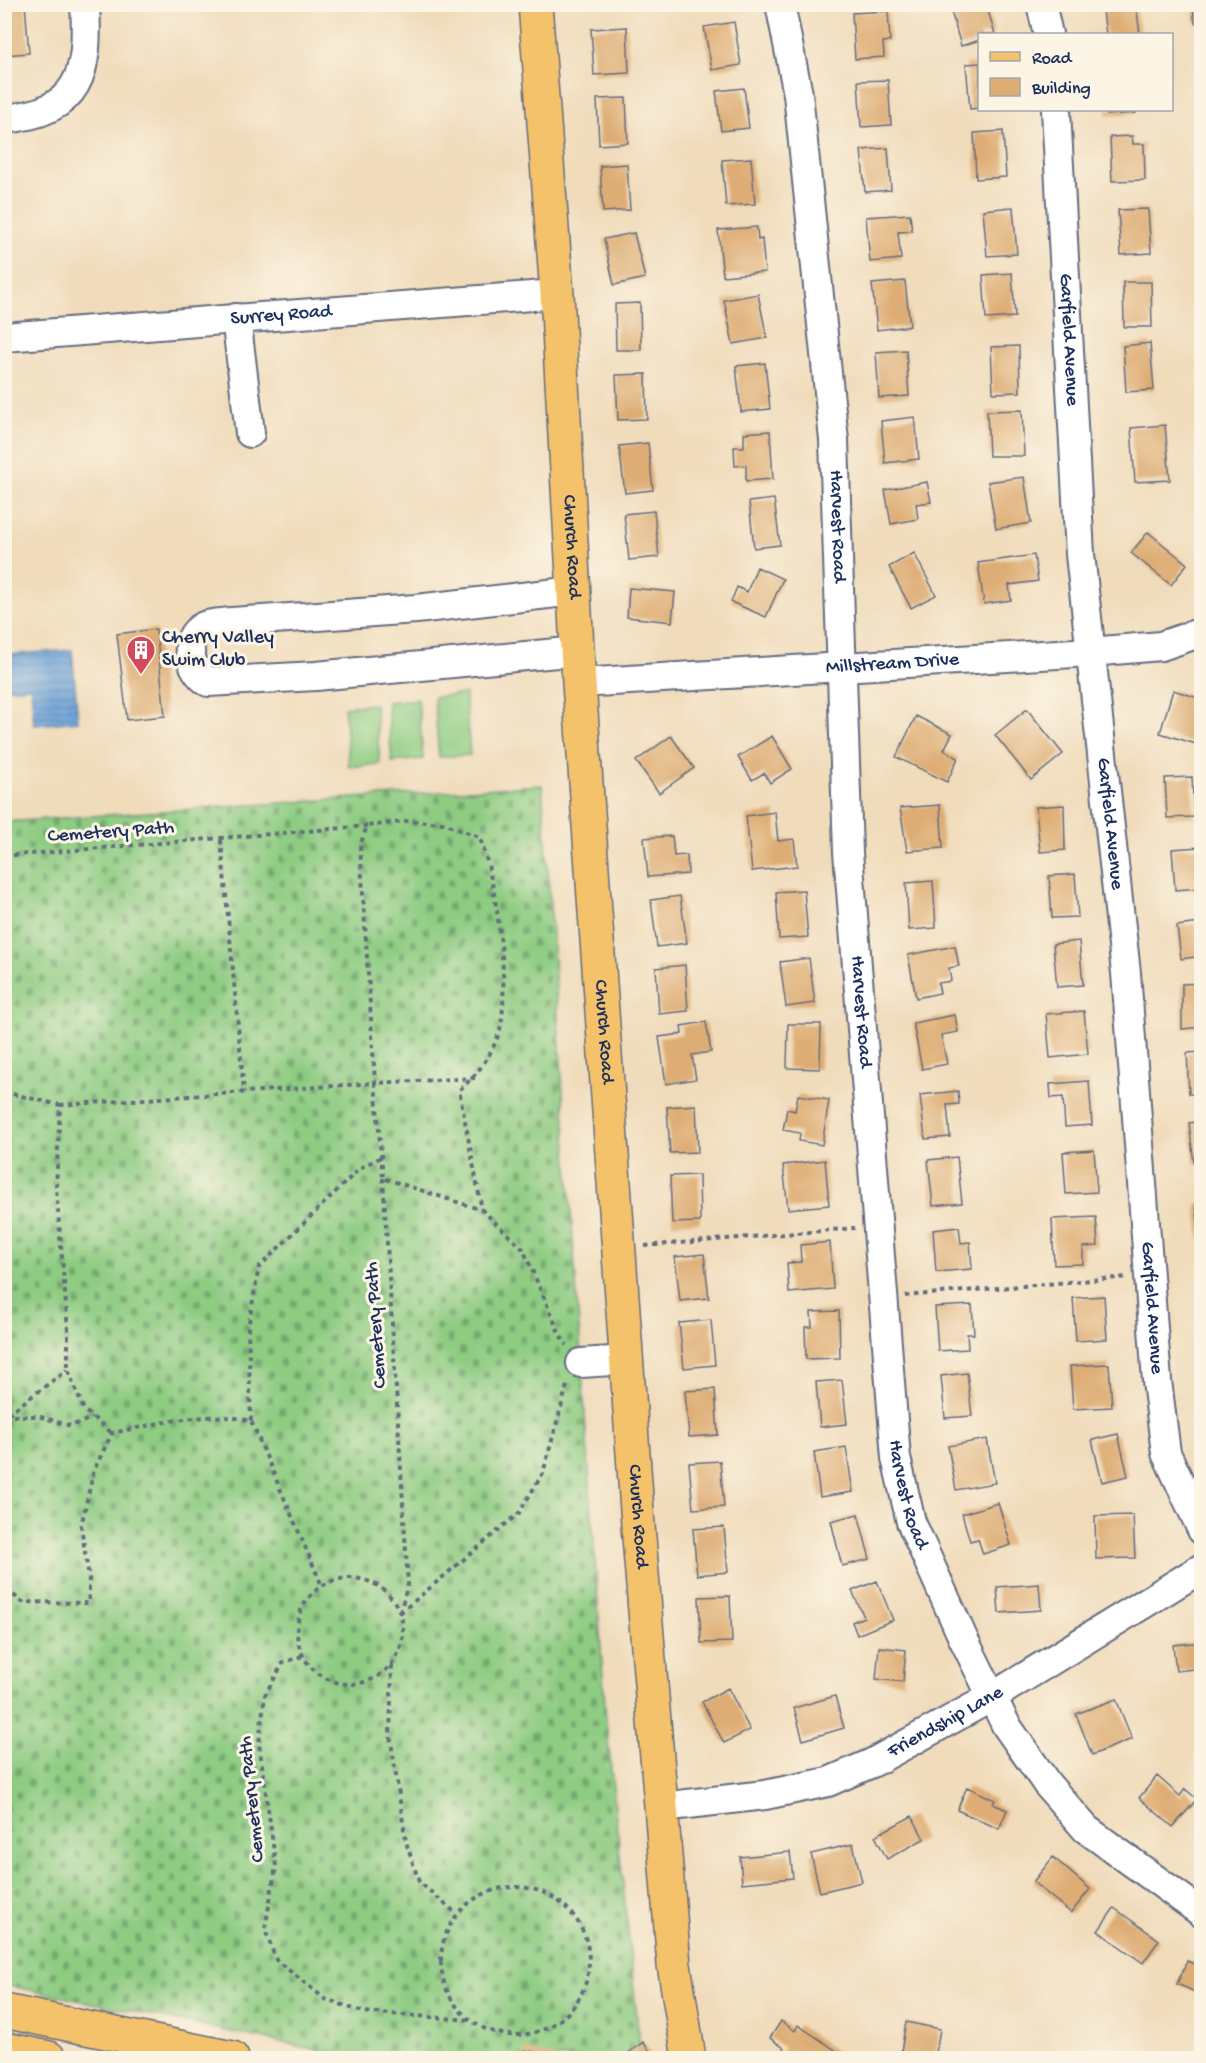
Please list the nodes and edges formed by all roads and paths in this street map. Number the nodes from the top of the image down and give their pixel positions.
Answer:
1 (85, 4) edge
2 (535, 4) edge
3 (780, 4) edge
4 (1041, 4) edge
5 (1048, 33) edge
6 (1056, 111) edge
7 (4, 119) edge
8 (557, 294) junction
9 (236, 318) junction
10 (4, 337) edge
11 (250, 433) dead end
12 (574, 591) junction
13 (1202, 632) edge
14 (578, 651) junction
15 (1090, 652) junction
16 (840, 667) junction
17 (579, 683) junction
18 (367, 826) junction
19 (221, 840) junction
20 (4, 856) edge
21 (476, 1077) junction
22 (375, 1083) junction
23 (4, 1092) edge
24 (244, 1092) junction
25 (60, 1105) junction
26 (381, 1157) junction
27 (382, 1178) junction
28 (482, 1210) junction
29 (877, 1226) junction
30 (619, 1248) junction
31 (1149, 1276) junction
32 (883, 1298) junction
33 (627, 1360) junction
34 (581, 1363) junction
35 (68, 1370) junction
36 (6, 1415) edge
37 (93, 1418) junction
38 (251, 1421) junction
39 (112, 1433) junction
40 (1202, 1530) edge
41 (4, 1545) edge
42 (1202, 1568) edge
43 (322, 1586) junction
44 (400, 1613) junction
45 (302, 1656) junction
46 (392, 1664) junction
47 (992, 1696) junction
48 (662, 1807) junction
49 (1202, 1913) edge
50 (457, 1914) junction
51 (4, 2011) edge
52 (470, 2020) junction
53 (4, 2049) edge
54 (50, 2058) edge
55 (232, 2058) edge
56 (688, 2058) edge

1 - 7 street
2 - 8 main road, Church Road
3 - 16 street, Harvest Road
4 - 5 street
6 - 15 street, Garfield Avenue
8 - 9 street, Surrey Road
8 - 12 main road, Church Road
9 - 10 street, Surrey Road
9 - 11 street
12 - 14 main road, Church Road
12 - 14 street
13 - 15 street, Millstream Drive
14 - 17 main road, Church Road
15 - 16 street, Millstream Drive
15 - 31 street, Garfield Avenue
16 - 17 street, Millstream Drive
16 - 29 street, Harvest Road
17 - 30 main road, Church Road
18 - 19 path, Cemetery Path
18 - 21 path, Cemetery Path
18 - 22 path, Cemetery Path
19 - 20 path, Cemetery Path
19 - 24 path
21 - 22 path
21 - 28 path, Cemetery Path
22 - 24 path
22 - 26 path, Cemetery Path
23 - 25 path
24 - 25 path
25 - 35 path
26 - 27 path, Cemetery Path
26 - 38 path
27 - 28 path
27 - 44 path, Cemetery Path
28 - 34 path
29 - 30 path
29 - 32 street, Harvest Road
30 - 33 main road, Church Road
31 - 32 path
31 - 40 street, Garfield Avenue
32 - 47 street, Harvest Road
33 - 34 street
33 - 48 main road, Church Road
34 - 44 path
35 - 36 path
35 - 37 path
36 - 37 path
37 - 39 path
38 - 39 path
38 - 43 path
39 - 41 path
42 - 47 street, Friendship Lane
43 - 44 path
43 - 45 path
44 - 46 path, Cemetery Path
45 - 46 path
45 - 52 path, Cemetery Path
46 - 50 path, Cemetery Path
47 - 48 street, Friendship Lane
47 - 49 street, Harvest Road
48 - 56 main road, Church Road
50 - 52 path, Cemetery Path
50 - 52 path, Cemetery Path
51 - 55 main road
53 - 54 main road

